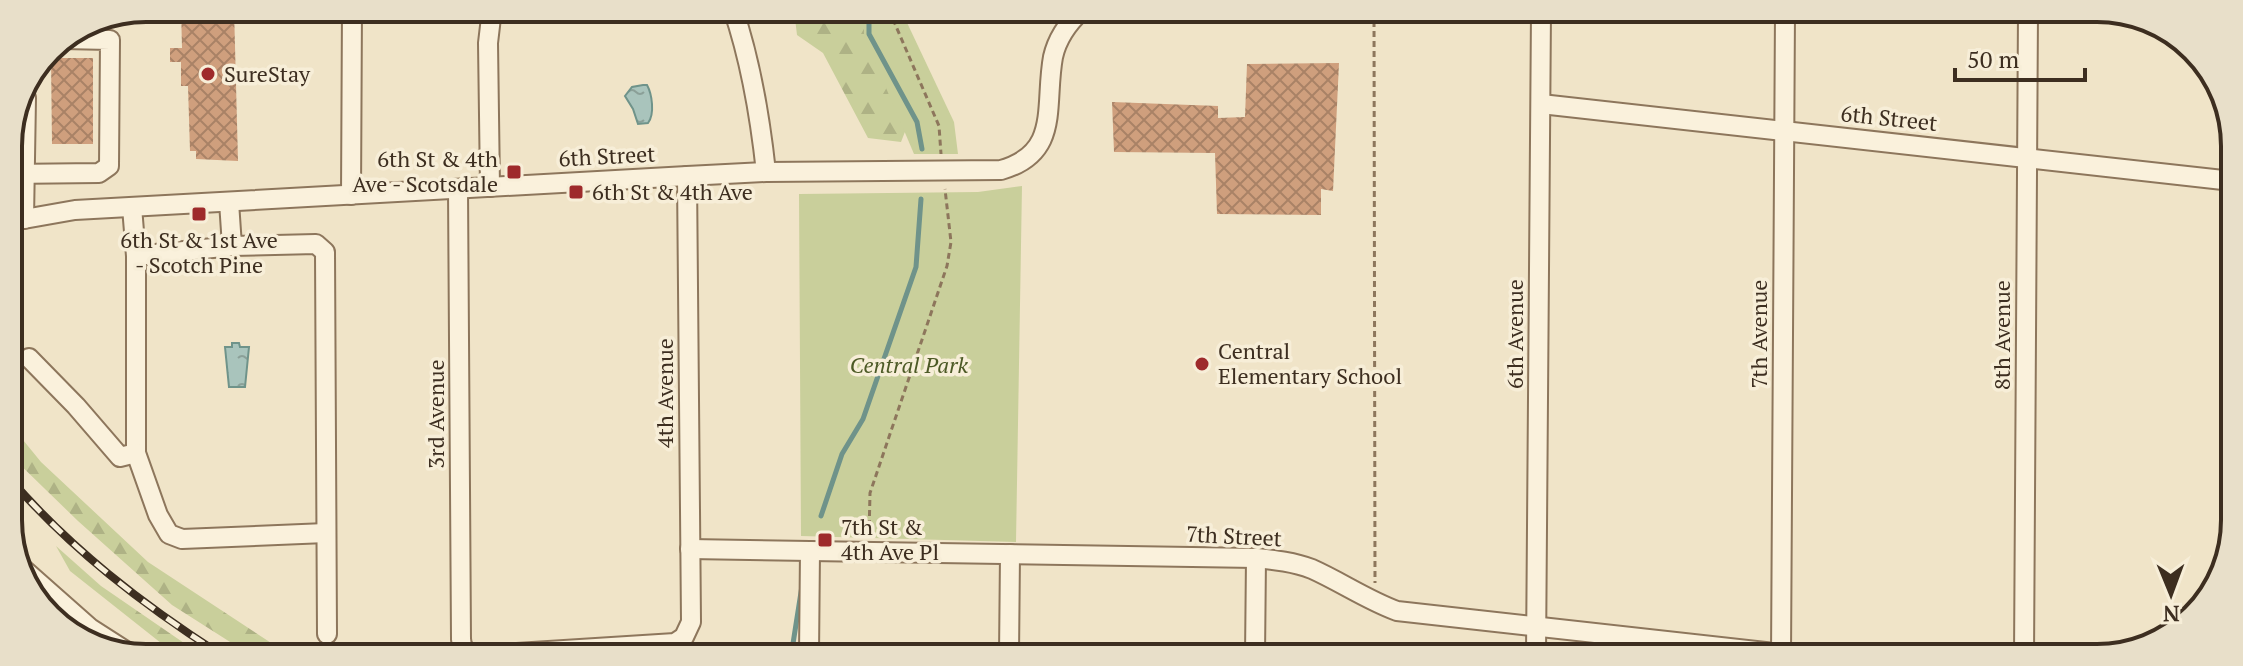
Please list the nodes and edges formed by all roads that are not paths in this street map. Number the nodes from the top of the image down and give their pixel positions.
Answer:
1 (352, 22) edge
2 (490, 22) edge
3 (737, 22) edge
4 (1070, 22) edge
5 (1541, 22) edge
6 (1785, 22) edge
7 (2028, 22) edge
8 (95, 33) edge
9 (1541, 104) junction
10 (1785, 130) junction
11 (2027, 158) junction
12 (766, 172) junction
13 (22, 174) edge
14 (687, 176) junction
15 (2221, 180) edge
16 (490, 187) junction
17 (458, 189) junction
18 (351, 195) junction
19 (229, 202) junction
20 (132, 207) junction
21 (22, 218) edge
22 (232, 246) junction
23 (136, 256) junction
24 (29, 358) dead end
25 (136, 453) junction
26 (326, 533) junction
27 (690, 549) junction
28 (810, 551) junction
29 (1010, 554) junction
30 (1256, 558) junction
31 (40, 584) edge
32 (1536, 626) junction
33 (327, 634) dead end
34 (103, 636) edge
35 (465, 644) edge
36 (659, 644) edge
37 (809, 644) edge
38 (1009, 644) edge
39 (1255, 644) edge
40 (1536, 644) edge
41 (1688, 644) edge
42 (1781, 644) edge
43 (2024, 644) edge

1 - 18 street
2 - 16 street
3 - 12 street
4 - 12 street, 6th Street
5 - 9 street, 6th Avenue
6 - 10 street, 7th Avenue
7 - 11 street, 8th Avenue
8 - 13 street
9 - 10 street, 6th Street
9 - 32 street, 6th Avenue
10 - 11 street, 6th Street
10 - 42 street, 7th Avenue
11 - 15 street, 6th Street
11 - 43 street, 8th Avenue
12 - 14 street, 6th Street
14 - 16 street, 6th Street
14 - 27 street, 4th Avenue
16 - 17 street, 6th Street
17 - 18 street, 6th Street
17 - 35 street, 3rd Avenue
18 - 19 street, 6th Street
19 - 20 street, 6th Street
19 - 22 street
20 - 21 street, 6th Street
20 - 23 street
22 - 23 street
22 - 26 street
23 - 25 street
24 - 25 street
25 - 26 street
26 - 33 street
27 - 28 street, 7th Street
27 - 36 street, 4th Avenue
28 - 29 street, 7th Street
28 - 37 street
29 - 30 street, 7th Street
29 - 38 street
30 - 32 street, 7th Street
30 - 39 street
31 - 34 street
32 - 40 street, 6th Avenue
32 - 41 street, 7th Street

